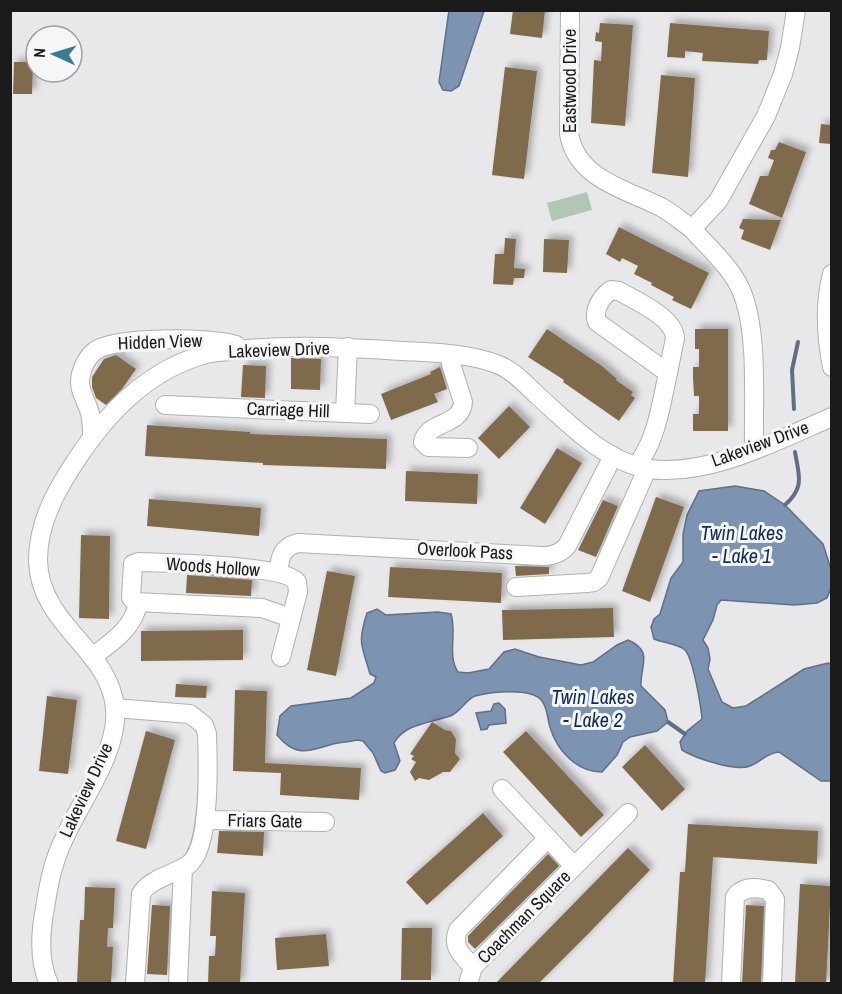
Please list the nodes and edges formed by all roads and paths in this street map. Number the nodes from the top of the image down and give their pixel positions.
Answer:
1 (570, 10) edge
2 (796, 10) edge
3 (692, 229) junction
4 (831, 274) edge
5 (348, 348) junction
6 (245, 349) junction
7 (452, 355) junction
8 (831, 367) edge
9 (668, 373) junction
10 (165, 405) dead end
11 (345, 412) junction
12 (370, 414) dead end
13 (831, 417) edge
14 (92, 436) junction
15 (468, 448) dead end
16 (754, 450) junction
17 (613, 456) junction
18 (642, 467) junction
19 (278, 572) junction
20 (516, 588) dead end
21 (138, 603) junction
22 (291, 618) junction
23 (92, 657) junction
24 (281, 657) dead end
25 (115, 708) junction
26 (502, 789) dead end
27 (628, 813) dead end
28 (205, 820) junction
29 (325, 822) dead end
30 (548, 838) junction
31 (574, 866) junction
32 (183, 868) junction
33 (471, 976) edge
34 (49, 984) edge
35 (135, 984) edge
36 (178, 984) edge
37 (730, 984) edge
38 (772, 984) edge

1 - 3 street, Eastwood Drive
2 - 3 street
3 - 16 street, Eastwood Drive
4 - 8 street
5 - 6 street, Lakeview Drive
5 - 7 street, Lakeview Drive
5 - 11 street, Carriage Hill
6 - 14 street, Lakeview Drive
6 - 14 street, Hidden View
7 - 15 street
7 - 17 street, Lakeview Drive
9 - 9 street
9 - 18 street
10 - 11 street, Carriage Hill
11 - 12 street
13 - 16 street, Lakeview Drive
14 - 23 street, Lakeview Drive
16 - 18 street, Lakeview Drive
17 - 18 street, Lakeview Drive
17 - 19 street, Overlook Pass
18 - 20 street, Overlook Pass
19 - 21 street, Woods Hollow
19 - 22 street, Woods Hollow
21 - 22 street
21 - 23 street
22 - 24 street, Woods Hollow
23 - 25 street, Lakeview Drive
25 - 28 street, Friars Gate
25 - 34 street, Lakeview Drive
26 - 30 street, Coachman Square
27 - 31 street, Coachman Square
28 - 29 street, Friars Gate
28 - 32 street, Friars Gate
30 - 31 street, Coachman Square
30 - 33 street, Coachman Square
31 - 33 street, Coachman Square
32 - 35 street, Friars Gate
32 - 36 street
37 - 38 street

